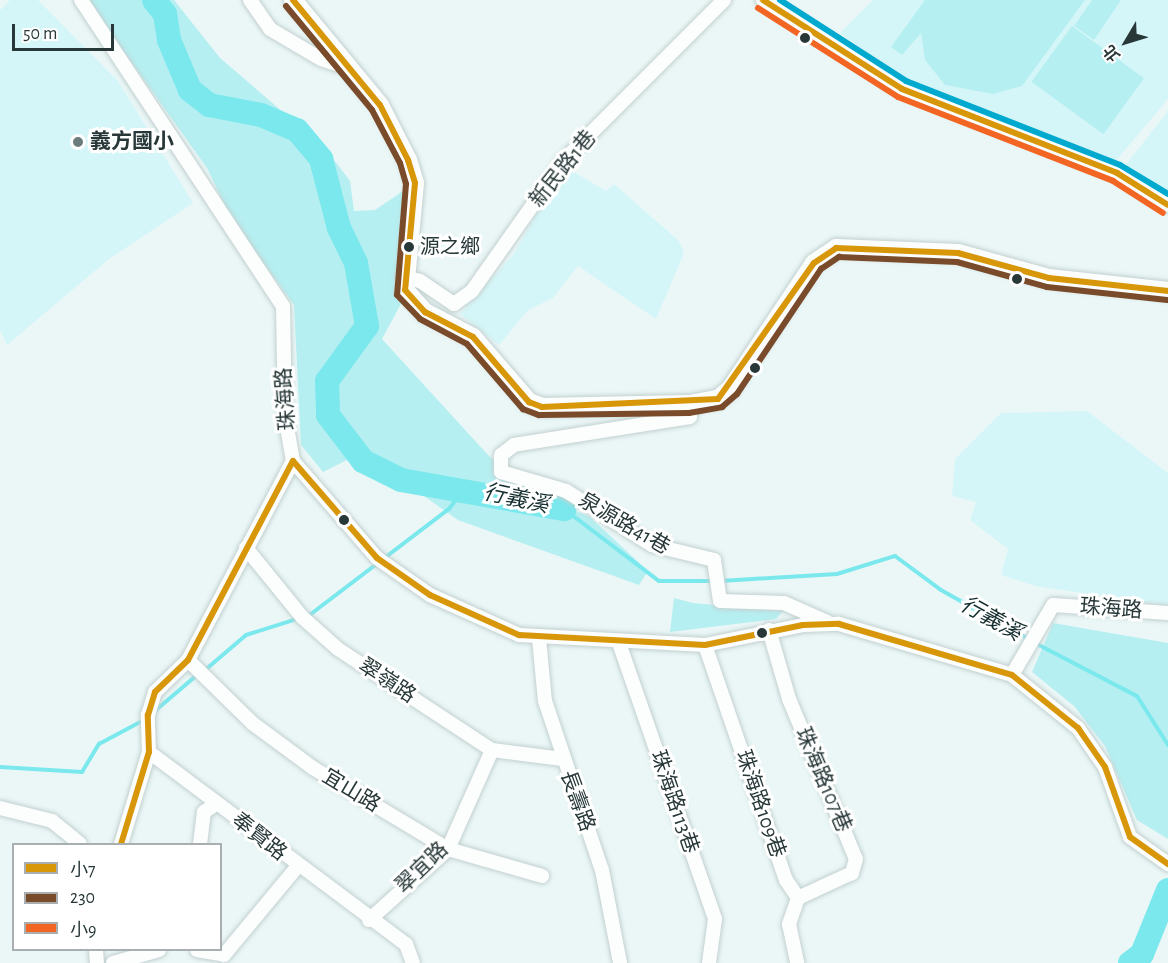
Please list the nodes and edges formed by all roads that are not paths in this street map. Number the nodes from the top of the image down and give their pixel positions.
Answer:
1 (81, 0) edge
2 (250, 0) edge
3 (293, 0) edge
4 (724, 0) edge
5 (763, 0) edge
6 (349, 68) junction
7 (1168, 205) edge
8 (403, 277) junction
9 (1168, 291) edge
10 (689, 404) junction
11 (293, 461) junction
12 (246, 548) junction
13 (1168, 613) edge
14 (829, 623) junction
15 (769, 630) junction
16 (539, 638) junction
17 (619, 643) junction
18 (705, 645) junction
19 (188, 660) junction
20 (1012, 675) junction
21 (492, 750) junction
22 (149, 752) junction
23 (562, 759) junction
24 (216, 804) junction
25 (0, 808) edge
26 (79, 843) edge
27 (121, 843) edge
28 (200, 843) edge
29 (447, 849) junction
30 (1168, 864) edge
31 (297, 867) junction
32 (542, 876) dead end
33 (798, 898) junction
34 (369, 920) junction
35 (155, 951) edge
36 (200, 951) edge
37 (225, 959) edge
38 (113, 963) edge
39 (413, 963) edge
40 (620, 963) edge
41 (709, 963) edge
42 (797, 963) edge

1 - 11 street, 珠海路
2 - 6 street
3 - 6 street
4 - 8 street, 新民路1巷
5 - 7 street
6 - 8 street
8 - 10 street
9 - 10 street
10 - 14 street, 泉源路41巷
11 - 12 street
11 - 16 street, 珠海路
12 - 19 street
12 - 21 street, 翠嶺路
13 - 20 street, 珠海路
14 - 15 street, 珠海路
14 - 20 street, 珠海路
15 - 18 street, 珠海路
15 - 33 street, 珠海路107巷
16 - 17 street, 珠海路
16 - 23 street, 長壽路
17 - 18 street, 珠海路
17 - 41 street, 珠海路113巷
18 - 33 street, 珠海路109巷
19 - 22 street
19 - 29 street, 宜山路
20 - 30 street
21 - 23 street, 翠嶺路
21 - 29 street, 翠宜路
22 - 24 street, 奉賢路
22 - 27 street
23 - 40 street, 長壽路
24 - 28 street
24 - 31 street, 奉賢路
25 - 26 street
29 - 32 street, 宜山路
29 - 34 street, 翠宜路
31 - 34 street, 奉賢路
31 - 37 street
33 - 42 street
34 - 39 street
35 - 38 street
36 - 37 street

